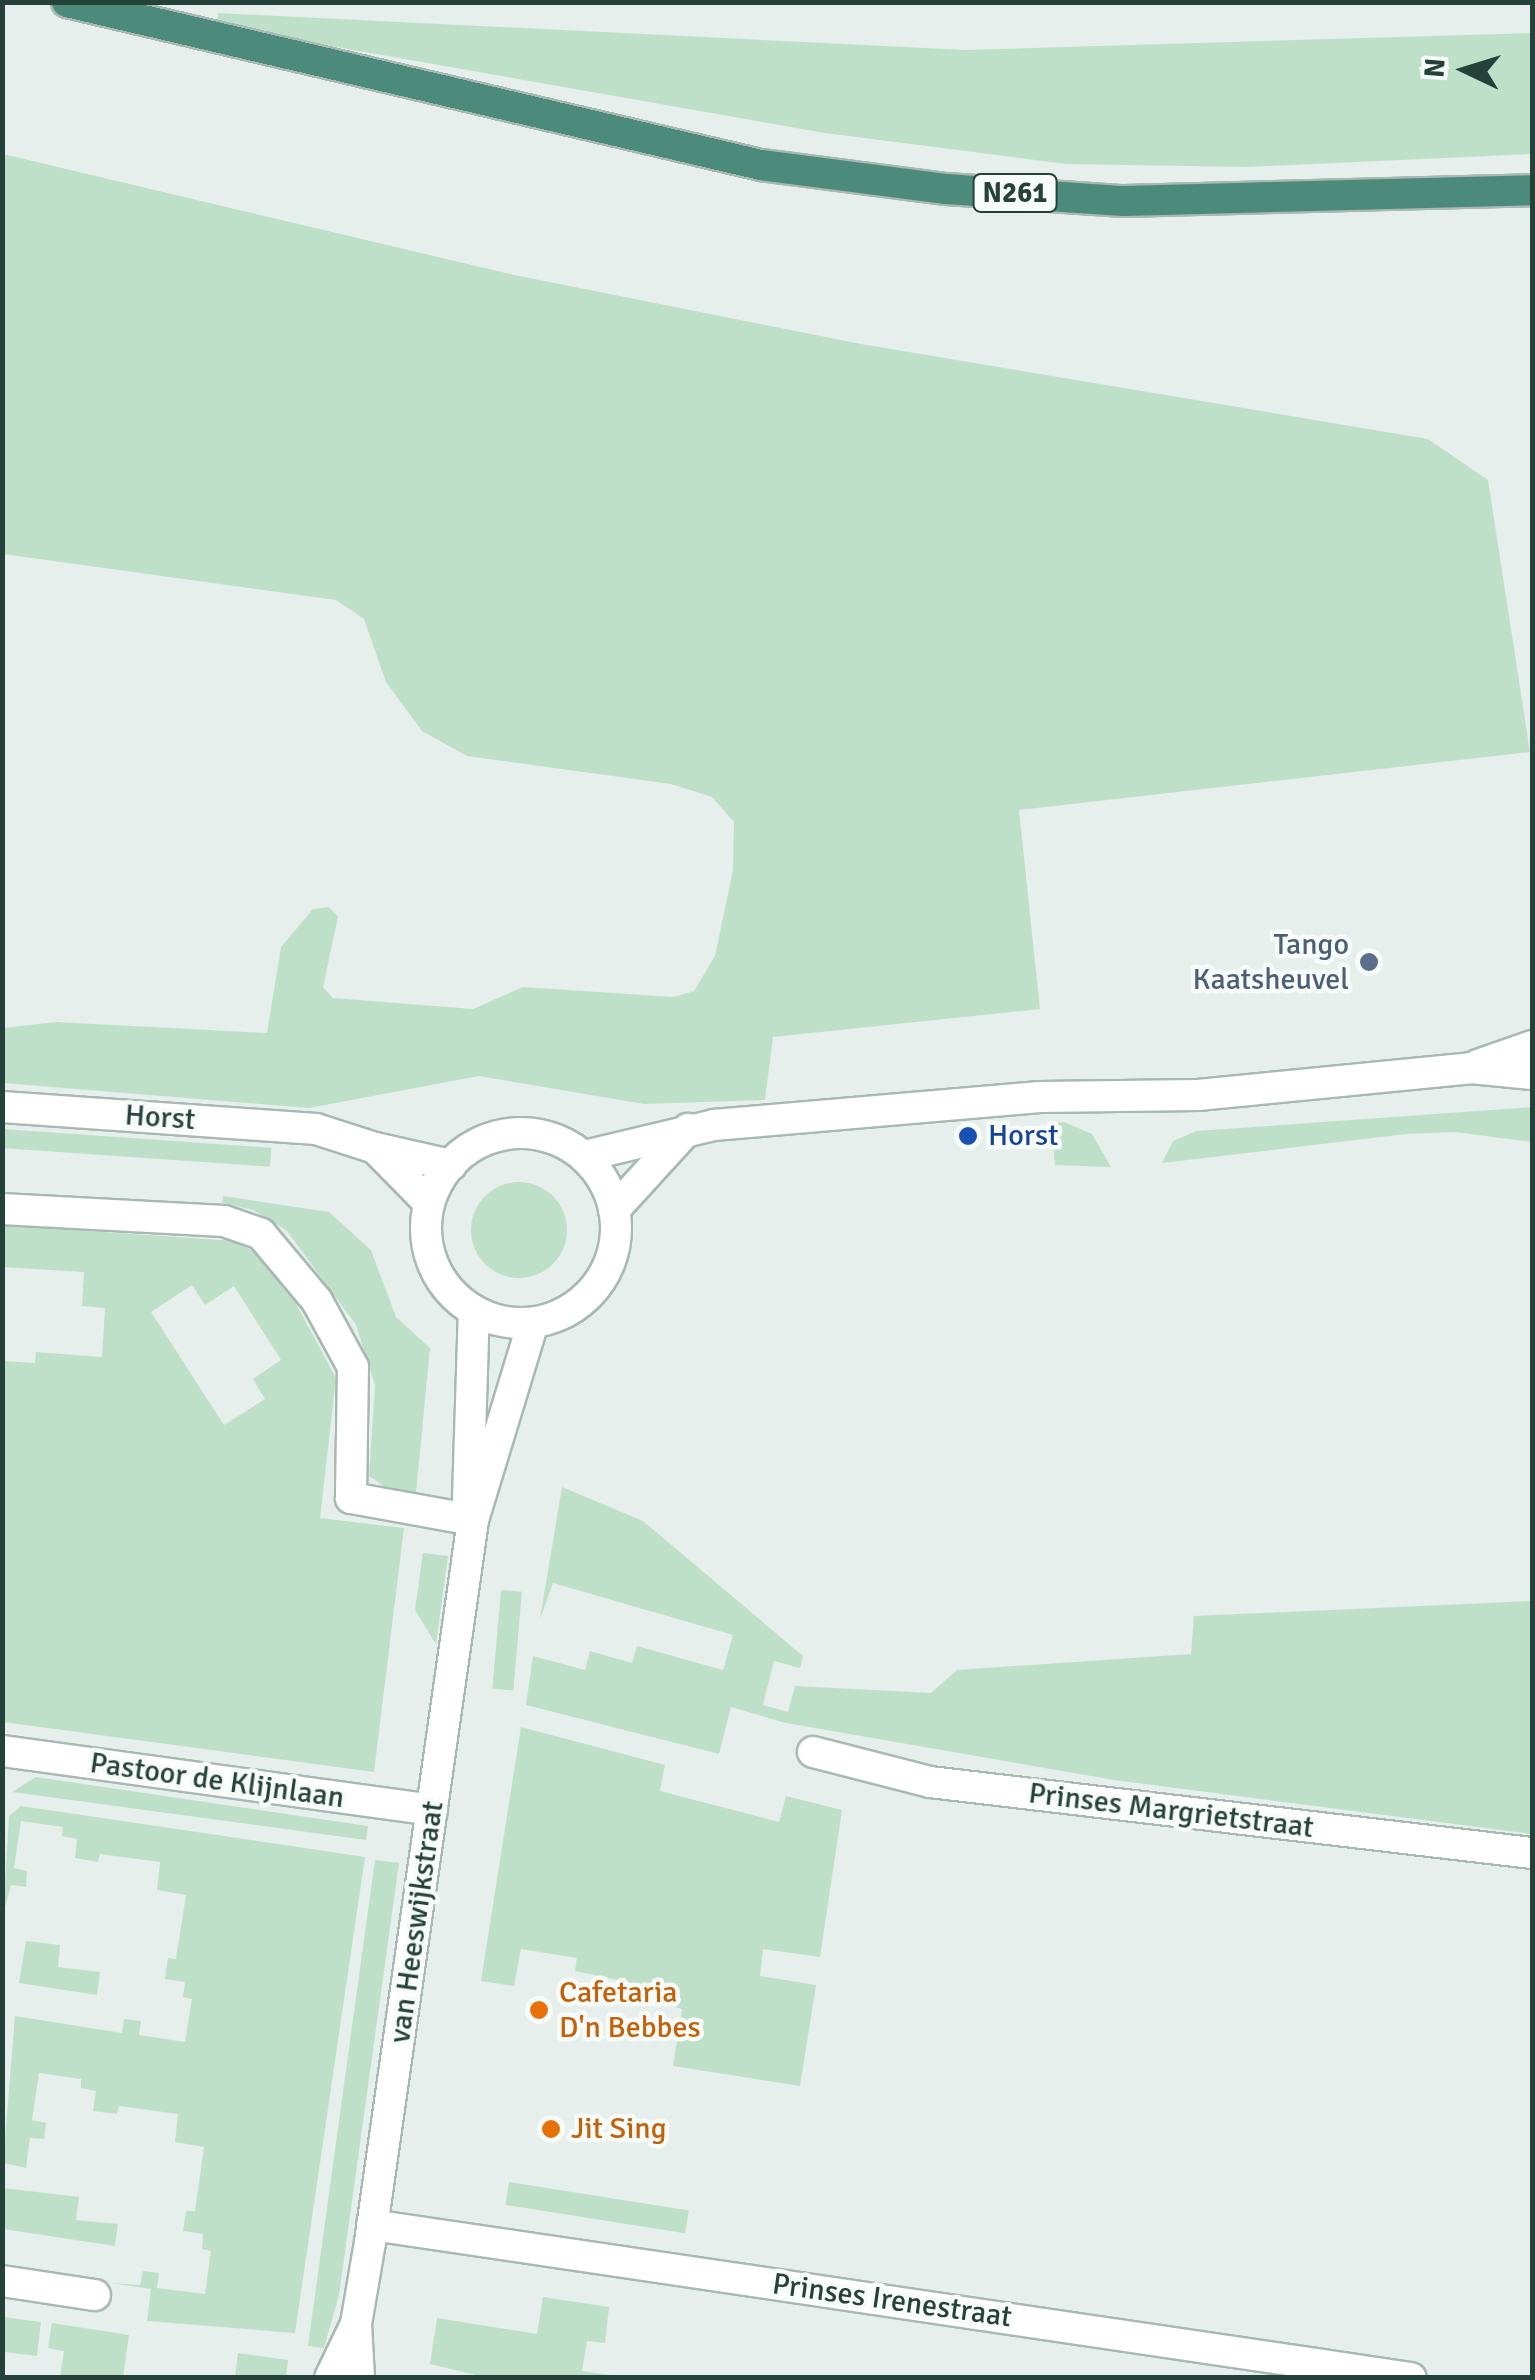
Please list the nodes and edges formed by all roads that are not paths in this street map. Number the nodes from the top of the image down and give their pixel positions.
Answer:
1 (67, 2) edge
2 (1532, 190) edge
3 (1532, 1046) edge
4 (1470, 1068) junction
5 (1532, 1074) edge
6 (2, 1107) edge
7 (688, 1130) junction
8 (375, 1148) junction
9 (584, 1156) junction
10 (451, 1164) junction
11 (428, 1202) junction
12 (2, 1209) edge
13 (614, 1210) junction
14 (474, 1312) junction
15 (533, 1323) junction
16 (472, 1520) junction
17 (2, 1750) edge
18 (813, 1752) dead end
19 (432, 1810) junction
20 (1532, 1853) edge
21 (372, 2225) junction
22 (2, 2281) edge
23 (95, 2296) dead end
24 (356, 2324) junction
25 (330, 2378) edge
26 (359, 2378) edge
27 (1411, 2378) edge

1 - 2 highway, N261
3 - 4 street
4 - 5 street
4 - 7 street
6 - 8 street, Horst
7 - 9 street
7 - 13 street
8 - 10 street, Horst
8 - 11 street, Horst
9 - 10 street
9 - 13 street
10 - 11 street
11 - 14 street
12 - 16 street
13 - 15 street
14 - 15 street
14 - 16 street, van Heeswijkstraat
15 - 16 street, van Heeswijkstraat
16 - 19 street, van Heeswijkstraat
17 - 19 street, Pastoor de Klijnlaan
18 - 20 street, Prinses Margrietstraat
19 - 21 street, van Heeswijkstraat
21 - 24 street, van Heeswijkstraat
21 - 27 street, Prinses Irenestraat
22 - 23 street
24 - 25 street, van Heeswijkstraat
24 - 26 street, van Heeswijkstraat

